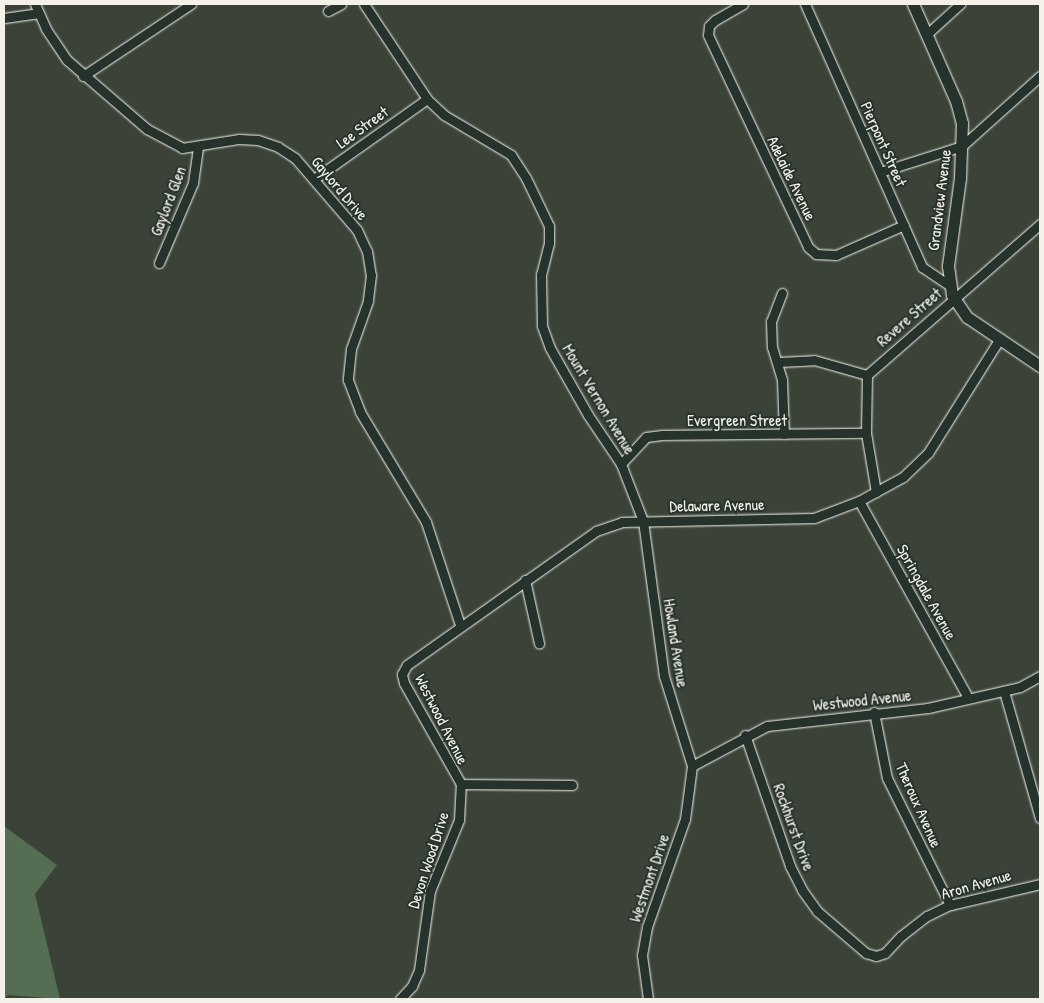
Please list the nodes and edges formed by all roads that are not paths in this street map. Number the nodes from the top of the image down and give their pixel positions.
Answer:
1 (35, 4) edge
2 (191, 4) edge
3 (341, 4) edge
4 (364, 4) edge
5 (740, 4) edge
6 (805, 4) edge
7 (914, 4) edge
8 (960, 4) edge
9 (328, 11) dead end
10 (38, 14) junction
11 (4, 18) edge
12 (927, 34) junction
13 (83, 76) junction
14 (1040, 76) edge
15 (427, 99) junction
16 (962, 146) junction
17 (198, 147) junction
18 (880, 172) junction
19 (314, 179) junction
20 (1040, 224) edge
21 (904, 225) junction
22 (159, 263) dead end
23 (949, 285) junction
24 (782, 293) dead end
25 (953, 298) junction
26 (1000, 340) junction
27 (779, 362) junction
28 (1040, 366) edge
29 (867, 375) junction
30 (866, 433) junction
31 (784, 434) junction
32 (622, 464) junction
33 (876, 492) junction
34 (859, 501) junction
35 (643, 521) junction
36 (525, 580) junction
37 (460, 625) junction
38 (539, 643) dead end
39 (402, 674) joint
40 (1040, 676) edge
41 (1004, 691) junction
42 (968, 698) junction
43 (874, 712) junction
44 (745, 735) junction
45 (692, 766) junction
46 (461, 784) junction
47 (572, 785) dead end
48 (1040, 818) edge
49 (1040, 884) edge
50 (950, 905) junction
51 (876, 956) joint
52 (400, 999) edge
53 (648, 999) edge

1 - 10 street, Gaylord Drive
2 - 13 street
3 - 9 street
4 - 15 street, Mount Vernon Avenue
5 - 21 street, Adelaide Avenue
6 - 18 street, Pierpont Street
7 - 12 main road, Grandview Avenue
8 - 12 street
10 - 11 street
10 - 13 street, Gaylord Drive
12 - 16 main road, Grandview Avenue
13 - 17 street, Gaylord Drive
14 - 16 street
15 - 19 street, Lee Street
15 - 32 street, Mount Vernon Avenue
16 - 18 street
16 - 23 main road, Grandview Avenue
17 - 19 street, Gaylord Drive
17 - 22 street, Gaylord Glen
18 - 21 street, Pierpont Street
19 - 37 street, Gaylord Drive
20 - 25 street, Revere Street
21 - 23 street, Pierpont Street
23 - 25 main road, Grandview Avenue
24 - 27 street
25 - 26 main road, Grandview Avenue
25 - 29 street, Revere Street
26 - 28 main road, Grandview Avenue
26 - 33 street, Delaware Avenue
27 - 29 street
27 - 31 street
29 - 30 street
30 - 31 street, Evergreen Street
30 - 33 street
31 - 32 street, Evergreen Street
32 - 35 street, Mount Vernon Avenue
33 - 34 street, Delaware Avenue
34 - 35 street, Delaware Avenue
34 - 42 street, Springdale Avenue
35 - 36 street, Delaware Avenue
35 - 45 street, Howland Avenue
36 - 37 street, Delaware Avenue
36 - 38 street
37 - 39 street, Delaware Avenue
39 - 46 street, Westwood Avenue
40 - 41 street, Westwood Avenue
41 - 42 street, Westwood Avenue
41 - 48 street
42 - 43 street, Westwood Avenue
43 - 44 street, Westwood Avenue
43 - 50 street, Theroux Avenue
44 - 45 street, Westwood Avenue
44 - 51 street, Rockhurst Drive
45 - 53 street, Westmont Drive
46 - 47 street, Westwood Avenue
46 - 52 street, Devon Wood Drive
49 - 50 street, Aron Avenue
50 - 51 street, Aron Avenue

